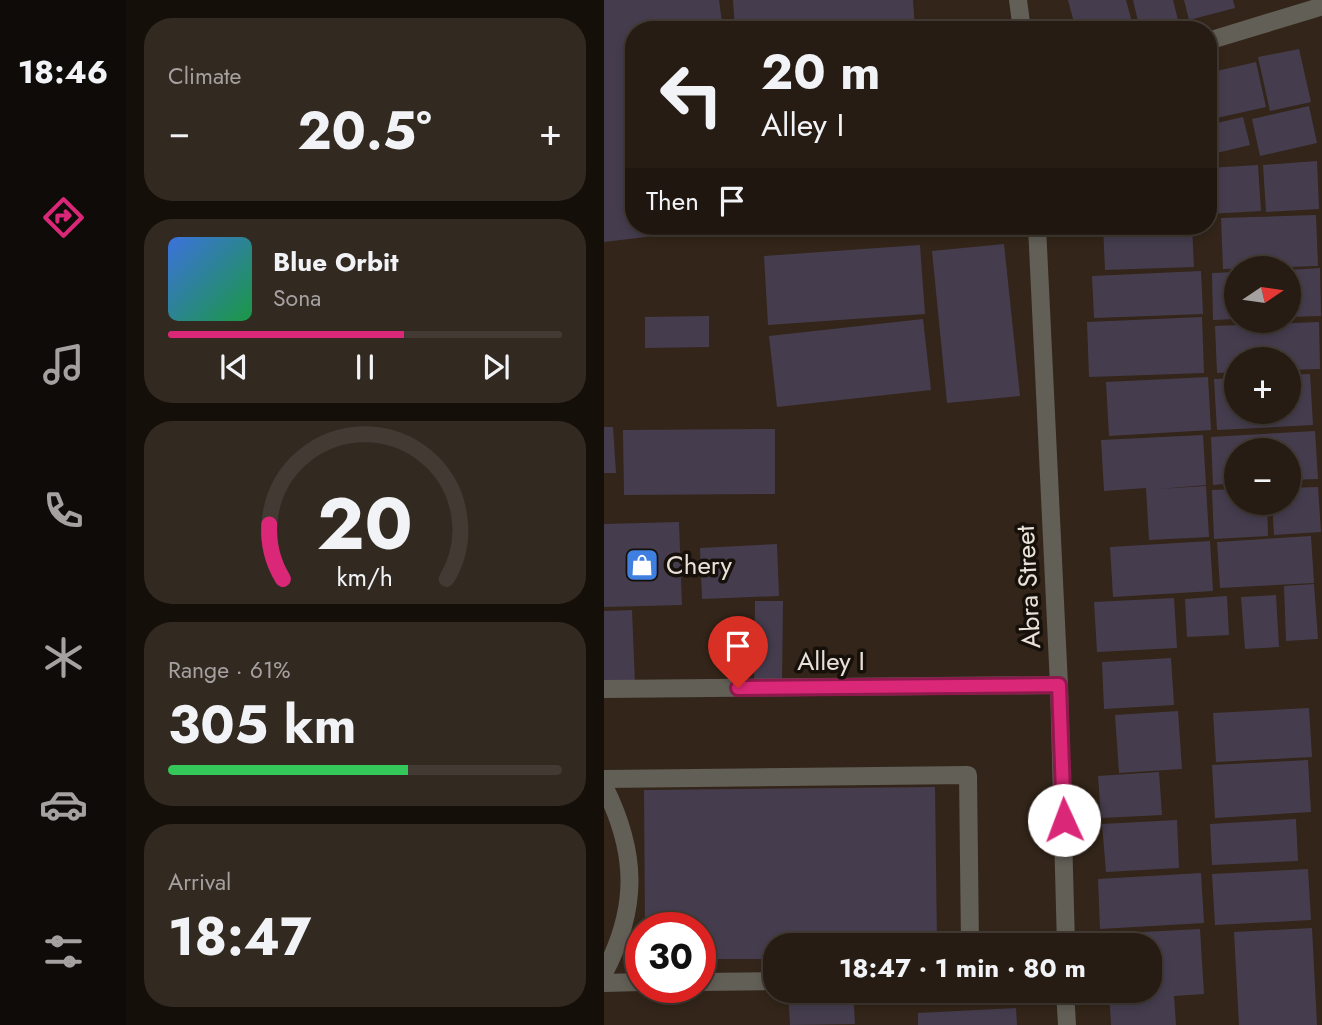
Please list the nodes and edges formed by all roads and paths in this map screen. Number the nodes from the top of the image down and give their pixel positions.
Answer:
1 (1018, 0) edge
2 (1322, 6) edge
3 (1021, 21) edge
4 (1217, 38) edge
5 (1037, 235) edge
6 (1059, 685) junction
7 (604, 688) edge
8 (604, 779) edge
9 (604, 786) edge
10 (970, 933) edge
11 (1066, 933) edge
12 (604, 973) edge
13 (763, 981) edge
14 (625, 982) edge
15 (716, 982) edge
16 (604, 983) edge
17 (1066, 1003) edge
18 (1067, 1025) edge

1 - 3 street
2 - 4 street
5 - 6 street, Abra Street
6 - 7 street, Alley I
6 - 11 street, Abra Street
8 - 10 street
9 - 12 street
13 - 15 street
14 - 16 street
17 - 18 street

